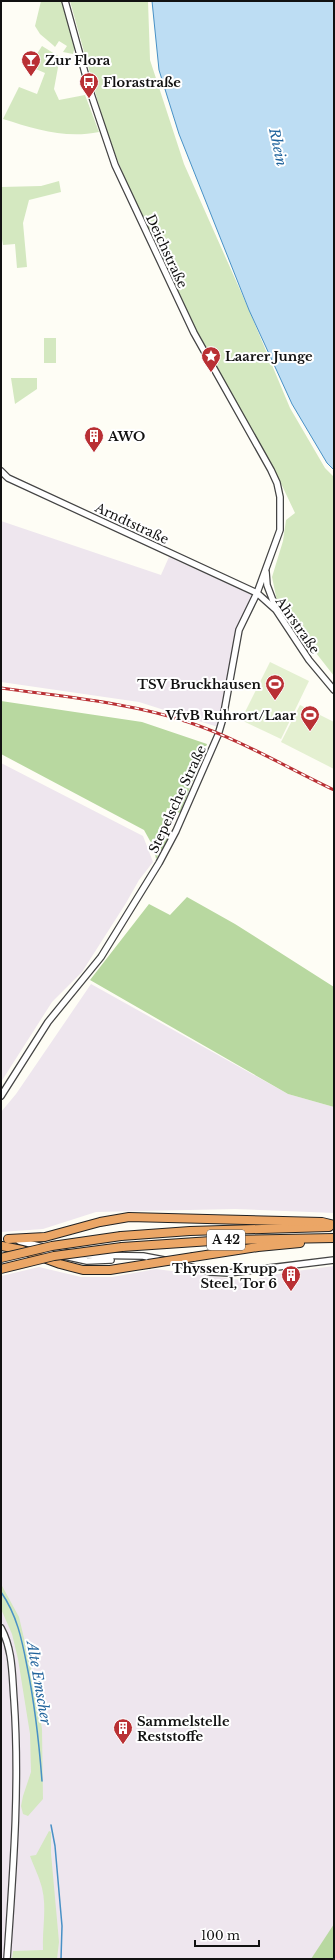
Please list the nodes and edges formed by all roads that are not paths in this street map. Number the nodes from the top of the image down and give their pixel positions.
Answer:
1 (65, 1) edge
2 (1, 471) edge
3 (280, 497) joint
4 (266, 569) junction
5 (257, 593) junction
6 (276, 610) junction
7 (334, 690) edge
8 (1, 1096) edge
9 (334, 1226) edge
10 (331, 1238) edge
11 (3, 1242) edge
12 (137, 1256) junction
13 (1, 1258) edge
14 (334, 1260) edge
15 (1, 1269) edge
16 (1, 1628) edge
17 (6, 1959) edge

1 - 3 street, Deichstraße
2 - 5 street, Arndtstraße
3 - 4 street, Stepelsche Straße
4 - 5 street, Stepelsche Straße
4 - 6 street
5 - 6 street, Ahrstraße
5 - 8 street, Stepelsche Straße
6 - 7 street, Ahrstraße
9 - 11 highway
9 - 13 highway, A 42, bridge
10 - 11 highway, bridge
10 - 15 highway, A 42, bridge
11 - 12 street
11 - 12 street
12 - 14 street
16 - 17 street

